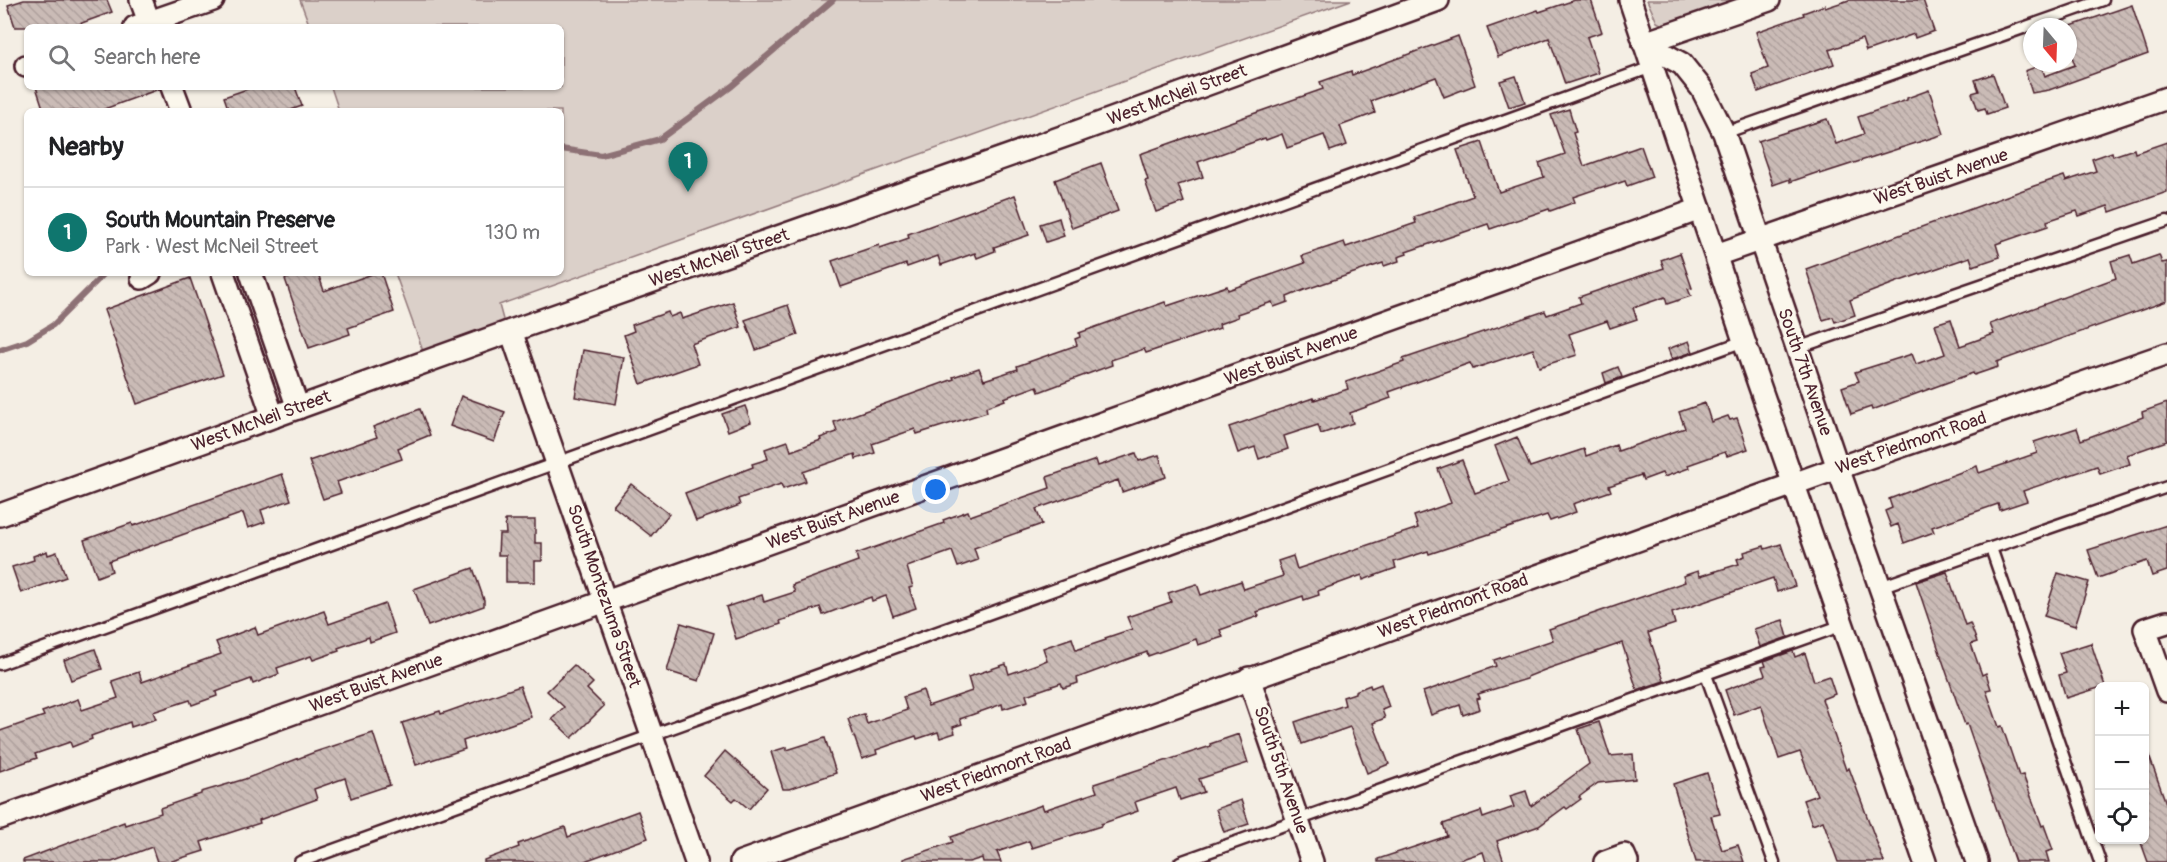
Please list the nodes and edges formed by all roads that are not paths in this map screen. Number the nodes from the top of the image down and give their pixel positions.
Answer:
1 (141, 0) edge
2 (213, 0) edge
3 (1438, 0) edge
4 (1629, 0) edge
5 (1769, 0) edge
6 (2103, 0) edge
7 (145, 24) edge
8 (148, 24) edge
9 (1644, 44) junction
10 (1652, 67) junction
11 (173, 90) edge
12 (2167, 98) edge
13 (180, 108) edge
14 (1724, 133) junction
15 (1701, 209) junction
16 (2167, 221) edge
17 (1760, 240) junction
18 (1716, 255) junction
19 (224, 276) edge
20 (252, 276) edge
21 (511, 331) junction
22 (1744, 341) junction
23 (1797, 348) junction
24 (2167, 354) edge
25 (298, 408) junction
26 (273, 417) junction
27 (557, 463) junction
28 (1838, 468) junction
29 (1794, 485) junction
30 (2167, 487) edge
31 (0, 515) edge
32 (1991, 548) junction
33 (1880, 587) junction
34 (605, 601) junction
35 (2167, 622) edge
36 (1843, 626) junction
37 (0, 664) edge
38 (1706, 675) junction
39 (1250, 678) junction
40 (2167, 691) edge
41 (653, 736) junction
42 (0, 818) edge
43 (1298, 820) junction
44 (300, 862) edge
45 (696, 862) edge
46 (741, 862) edge
47 (1180, 862) edge
48 (1312, 862) edge
49 (1774, 862) edge
50 (1925, 862) edge
51 (1977, 862) edge
52 (2100, 862) edge

1 - 7 street
2 - 8 street
3 - 21 street, West McNeil Street
4 - 9 street
5 - 9 street
6 - 14 lane
9 - 10 street
9 - 14 street, South 7th Avenue
10 - 15 street
10 - 27 lane
11 - 13 street
12 - 17 street, West Buist Avenue
14 - 17 street, South 7th Avenue
15 - 18 street
15 - 34 street, West Buist Avenue
16 - 23 lane
17 - 18 street, West Buist Avenue
17 - 23 street, South 7th Avenue
18 - 22 street
19 - 26 street
20 - 25 street
21 - 25 street, West McNeil Street
21 - 27 street, South Montezuma Street
22 - 29 street
22 - 41 lane
23 - 28 street, South 7th Avenue
24 - 28 street, West Piedmont Road
25 - 26 street, West McNeil Street
26 - 31 street, West McNeil Street
27 - 34 street, South Montezuma Street
27 - 37 lane
28 - 29 street, West Piedmont Road
28 - 33 street, South 7th Avenue
29 - 36 street
29 - 39 street, West Piedmont Road
30 - 32 lane
32 - 33 lane
32 - 52 lane
33 - 51 street, South 7th Avenue
34 - 41 street, South Montezuma Street
34 - 42 street, West Buist Avenue
35 - 40 street
36 - 38 lane
36 - 50 street
38 - 43 lane
38 - 49 lane
39 - 43 street, South 5th Avenue
39 - 46 street, West Piedmont Road
41 - 44 lane
41 - 45 street, South Montezuma Street
43 - 47 lane
43 - 48 street, South 5th Avenue

